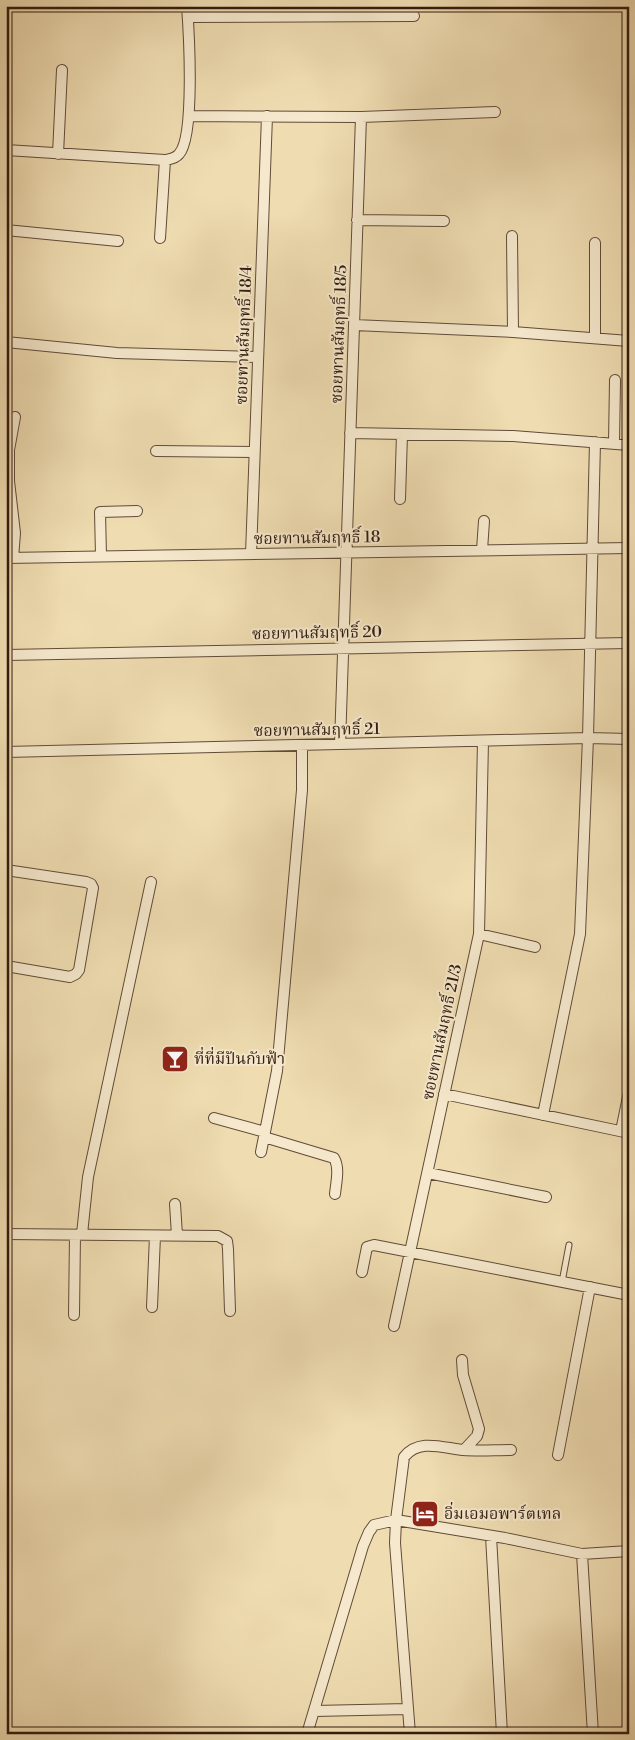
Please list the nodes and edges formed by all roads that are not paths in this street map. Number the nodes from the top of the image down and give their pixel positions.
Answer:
1 (187, 6) edge
2 (414, 16) dead end
3 (188, 17) junction
4 (62, 70) dead end
5 (495, 112) dead end
6 (189, 116) junction
7 (266, 116) junction
8 (361, 117) junction
9 (6, 150) edge
10 (58, 154) junction
11 (165, 160) junction
12 (357, 220) junction
13 (444, 221) dead end
14 (6, 230) edge
15 (512, 236) dead end
16 (160, 238) dead end
17 (118, 241) dead end
18 (595, 243) dead end
19 (354, 326) junction
20 (513, 332) junction
21 (596, 338) junction
22 (629, 341) edge
23 (6, 342) edge
24 (258, 357) junction
25 (615, 380) dead end
26 (15, 417) dead end
27 (350, 433) junction
28 (402, 434) junction
29 (595, 442) junction
30 (614, 444) junction
31 (629, 445) edge
32 (156, 451) dead end
33 (254, 452) junction
34 (400, 499) dead end
35 (138, 511) dead end
36 (484, 521) dead end
37 (629, 548) edge
38 (593, 549) junction
39 (482, 550) junction
40 (347, 553) junction
41 (250, 554) junction
42 (102, 556) junction
43 (10, 558) edge
44 (591, 643) junction
45 (629, 643) edge
46 (344, 648) junction
47 (6, 655) edge
48 (588, 738) junction
49 (629, 739) edge
50 (484, 741) junction
51 (340, 744) junction
52 (302, 745) junction
53 (6, 752) edge
54 (6, 870) edge
55 (151, 882) dead end
56 (479, 934) junction
57 (536, 947) dead end
58 (6, 966) edge
59 (629, 1092) edge
60 (444, 1094) junction
61 (543, 1115) junction
62 (214, 1118) dead end
63 (625, 1132) edge
64 (265, 1134) junction
65 (261, 1152) dead end
66 (428, 1173) junction
67 (336, 1194) dead end
68 (546, 1197) dead end
69 (175, 1204) dead end
70 (6, 1234) edge
71 (79, 1234) junction
72 (177, 1235) junction
73 (156, 1236) junction
74 (569, 1245) dead end
75 (411, 1252) junction
76 (362, 1272) dead end
77 (562, 1282) junction
78 (590, 1287) junction
79 (629, 1295) edge
80 (152, 1308) dead end
81 (230, 1311) dead end
82 (74, 1315) dead end
83 (394, 1326) dead end
84 (462, 1360) dead end
85 (464, 1450) junction
86 (511, 1450) dead end
87 (558, 1455) dead end
88 (396, 1520) junction
89 (491, 1536) junction
90 (629, 1551) edge
91 (582, 1554) junction
92 (408, 1709) junction
93 (314, 1711) junction
94 (307, 1734) edge
95 (410, 1734) edge
96 (502, 1734) edge
97 (593, 1734) edge

1 - 3 street
2 - 3 street
3 - 6 street
4 - 10 street
5 - 8 street
6 - 7 street
6 - 11 street
7 - 8 street
7 - 24 street, ซอยทานสัมฤทธิ์ 18/4
8 - 12 street, ซอยทานสัมฤทธิ์ 18/5
9 - 10 street
10 - 11 street
11 - 16 street
12 - 13 street
12 - 19 street, ซอยทานสัมฤทธิ์ 18/5
14 - 17 street
15 - 20 street
18 - 21 street
19 - 20 street
19 - 27 street, ซอยทานสัมฤทธิ์ 18/5
20 - 21 street
21 - 22 street
23 - 24 street
24 - 33 street, ซอยทานสัมฤทธิ์ 18/4
25 - 30 street
26 - 43 street
27 - 28 street
27 - 40 street, ซอยทานสัมฤทธิ์ 18/5
28 - 29 street
28 - 34 street
29 - 30 street
29 - 38 street
30 - 31 street
32 - 33 street
33 - 41 street, ซอยทานสัมฤทธิ์ 18/4
35 - 42 street
36 - 39 street
37 - 38 street, ซอยทานสัมฤทธิ์ 18
38 - 39 street, ซอยทานสัมฤทธิ์ 18
38 - 44 street
39 - 40 street, ซอยทานสัมฤทธิ์ 18
40 - 41 street, ซอยทานสัมฤทธิ์ 18
40 - 46 street, ซอยทานสัมฤทธิ์ 18/5
41 - 42 street, ซอยทานสัมฤทธิ์ 18
42 - 43 street, ซอยทานสัมฤทธิ์ 18
44 - 45 street, ซอยทานสัมฤทธิ์ 20
44 - 46 street, ซอยทานสัมฤทธิ์ 20
44 - 48 street
46 - 47 street, ซอยทานสัมฤทธิ์ 20
46 - 51 street, ซอยทานสัมฤทธิ์ 18/5
48 - 49 street, ซอยทานสัมฤทธิ์ 21
48 - 50 street, ซอยทานสัมฤทธิ์ 21
48 - 61 street
50 - 51 street, ซอยทานสัมฤทธิ์ 21
50 - 56 street, ซอยทานสัมฤทธิ์ 21/3
51 - 52 street, ซอยทานสัมฤทธิ์ 21
52 - 53 street, ซอยทานสัมฤทธิ์ 21
52 - 64 street
54 - 58 street
55 - 71 street
56 - 57 street
56 - 60 street, ซอยทานสัมฤทธิ์ 21/3
59 - 63 street
60 - 61 street
60 - 66 street, ซอยทานสัมฤทธิ์ 21/3
61 - 63 street
62 - 64 street
64 - 65 street
64 - 67 street
66 - 68 street
66 - 75 street, ซอยทานสัมฤทธิ์ 21/3
69 - 72 street
70 - 71 street
71 - 73 street
71 - 82 street
72 - 73 street
72 - 81 street
73 - 80 street
74 - 77 lane
75 - 76 street
75 - 77 street
75 - 83 street, ซอยทานสัมฤทธิ์ 21/3
77 - 78 street
78 - 79 street
78 - 87 street
84 - 85 street
85 - 86 street
85 - 88 street
88 - 89 street
88 - 92 street
88 - 93 street
89 - 91 street
89 - 96 street
90 - 91 street
91 - 97 street
92 - 93 street
92 - 95 street
93 - 94 street

